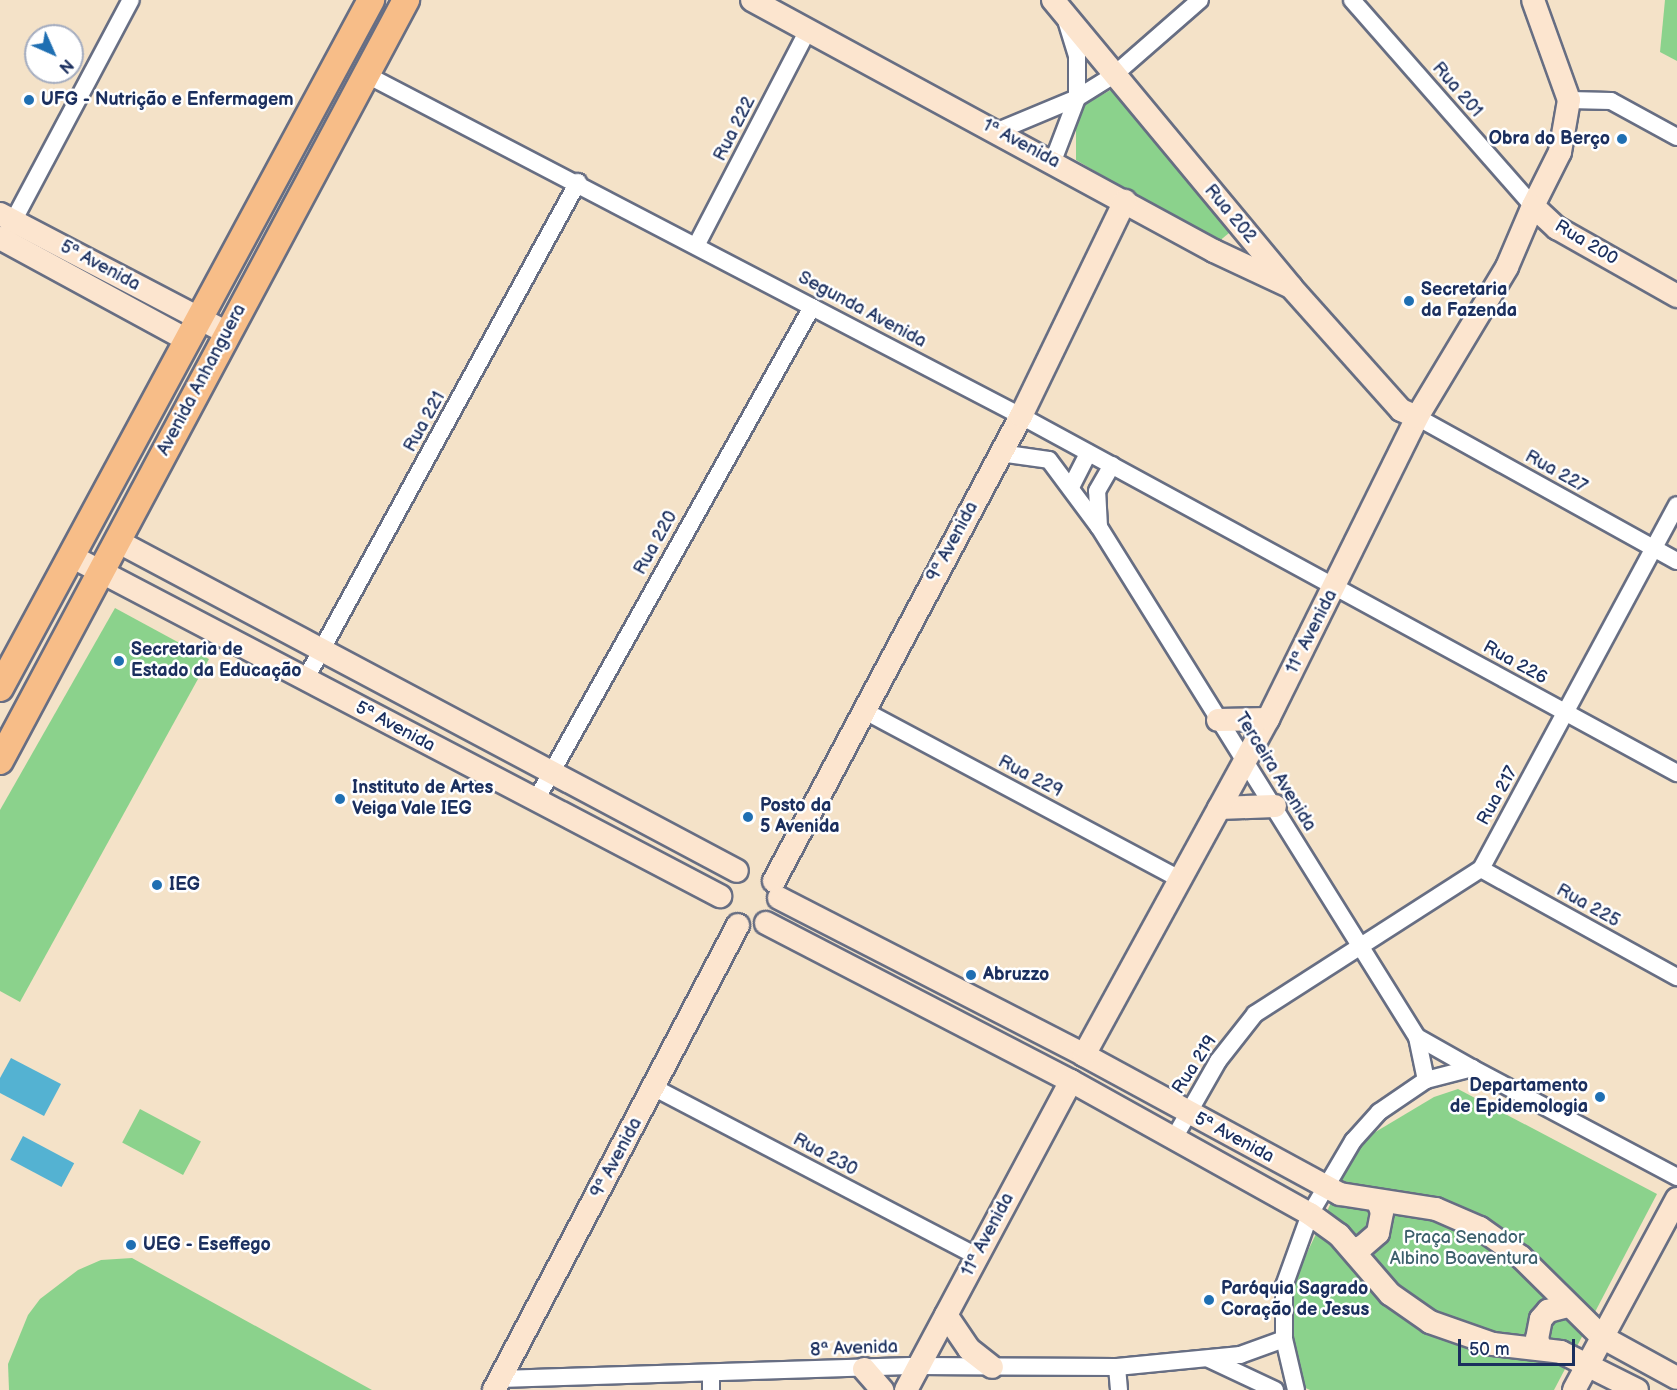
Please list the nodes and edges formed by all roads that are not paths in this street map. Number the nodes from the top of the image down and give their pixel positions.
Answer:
1 (131, 0) edge
2 (371, 0) edge
3 (406, 0) edge
4 (752, 0) edge
5 (1200, 0) edge
6 (1352, 0) edge
7 (1533, 0) edge
8 (1058, 5) edge
9 (807, 32) junction
10 (367, 75) junction
11 (1114, 75) junction
12 (1077, 98) junction
13 (1569, 100) junction
14 (998, 131) junction
15 (1677, 137) edge
16 (1053, 161) junction
17 (578, 182) junction
18 (1125, 201) junction
19 (1533, 206) junction
20 (1243, 229) junction
21 (3, 232) edge
22 (697, 244) junction
23 (1214, 251) junction
24 (1291, 287) junction
25 (1677, 296) edge
26 (812, 306) junction
27 (193, 329) junction
28 (226, 332) junction
29 (1021, 416) junction
30 (1416, 417) junction
31 (1000, 453) junction
32 (1088, 453) junction
33 (1112, 465) junction
34 (1071, 487) junction
35 (1677, 505) edge
36 (1099, 528) junction
37 (117, 541) junction
38 (1653, 548) junction
39 (71, 556) junction
40 (1677, 561) edge
41 (100, 572) junction
42 (1336, 585) junction
43 (321, 650) junction
44 (305, 680) junction
45 (0, 688) edge
46 (863, 710) junction
47 (1566, 714) junction
48 (1268, 719) junction
49 (1218, 720) junction
50 (0, 761) edge
51 (1244, 761) junction
52 (551, 772) junction
53 (1677, 773) edge
54 (536, 800) junction
55 (1275, 806) junction
56 (1219, 808) junction
57 (1481, 869) junction
58 (737, 871) junction
59 (1179, 879) junction
60 (777, 890) junction
61 (720, 896) junction
62 (766, 922) junction
63 (738, 926) junction
64 (1359, 948) junction
65 (1677, 977) edge
66 (1255, 1014) joint
67 (1417, 1037) junction
68 (1084, 1055) junction
69 (1472, 1068) junction
70 (1426, 1080) junction
71 (1071, 1081) junction
72 (655, 1088) junction
73 (1188, 1114) junction
74 (1173, 1140) junction
75 (1677, 1177) edge
76 (1325, 1187) junction
77 (1677, 1199) edge
78 (1378, 1202) junction
79 (1310, 1214) junction
80 (1352, 1249) junction
81 (976, 1256) junction
82 (1568, 1306) junction
83 (946, 1315) junction
84 (1602, 1337) junction
85 (1284, 1339) junction
86 (1541, 1349) junction
87 (1208, 1359) junction
88 (1589, 1363) junction
89 (918, 1366) junction
90 (992, 1367) junction
91 (1117, 1367) junction
92 (864, 1369) junction
93 (711, 1373) junction
94 (1677, 1378) edge
95 (497, 1384) edge
96 (711, 1390) edge
97 (882, 1390) edge
98 (907, 1390) edge
99 (1119, 1390) edge
100 (1275, 1390) edge
101 (1296, 1390) edge
102 (1574, 1390) edge
103 (1637, 1390) edge

1 - 21 street
2 - 27 main road, Avenida Anhanguera
3 - 10 main road, Avenida Anhanguera
4 - 9 street, 1ª Avenida
5 - 11 street
6 - 19 street, Rua 201
7 - 13 street
8 - 11 street, Rua 202
8 - 12 street
9 - 14 street, 1ª Avenida
9 - 22 street, Rua 222
10 - 17 street, Segunda Avenida
10 - 28 main road, Avenida Anhanguera
11 - 12 street
11 - 20 street, Rua 202
12 - 14 street
12 - 16 street
13 - 15 street
13 - 19 street
14 - 16 street, 1ª Avenida
16 - 18 street, 1ª Avenida
17 - 22 street, Segunda Avenida
17 - 43 street, Rua 221
18 - 23 street, 1ª Avenida
18 - 29 street, 9ª Avenida
19 - 25 street, Rua 200
19 - 30 street, 11ª Avenida
20 - 23 street
20 - 24 street, Rua 202
21 - 27 street, 5ª Avenida
22 - 26 street, Segunda Avenida
23 - 24 street, 1ª Avenida
24 - 30 street, Rua 202
26 - 29 street, Segunda Avenida
26 - 52 street, Rua 220
27 - 28 street, 5ª Avenida
27 - 39 main road, Avenida Anhanguera
28 - 37 main road, Avenida Anhanguera
29 - 31 street, 9ª Avenida
29 - 32 street, Segunda Avenida
30 - 38 street, Rua 227
30 - 42 street, 11ª Avenida
31 - 34 street, Terceira Avenida
31 - 46 street, 9ª Avenida
32 - 33 street, Segunda Avenida
32 - 34 street
33 - 36 street, Terceira Avenida
33 - 42 street, Segunda Avenida
34 - 36 street, Terceira Avenida
35 - 38 street, Rua 217
36 - 49 street, Terceira Avenida
37 - 41 main road, Avenida Anhanguera
37 - 43 street, 5ª Avenida
38 - 40 street, Rua 227
38 - 47 street, Rua 217
39 - 41 street, 5ª Avenida
39 - 45 main road, Avenida Anhanguera
41 - 44 street, 5ª Avenida
41 - 50 main road, Avenida Anhanguera
42 - 47 street, Rua 226
42 - 48 street, 11ª Avenida
43 - 44 street, Rua 221
43 - 52 street, 5ª Avenida
44 - 54 street, 5ª Avenida
46 - 59 street, Rua 229
46 - 60 street, 9ª Avenida
47 - 53 street, Rua 226
47 - 57 street, Rua 217
48 - 49 street
48 - 51 street, 11ª Avenida
49 - 51 street, Terceira Avenida
51 - 55 street, Terceira Avenida
51 - 56 street, 11ª Avenida
52 - 54 street, Rua 220
52 - 58 street, 5ª Avenida
54 - 61 street, 5ª Avenida
55 - 56 street
55 - 64 street, Terceira Avenida
56 - 59 street, 11ª Avenida
57 - 64 street, Rua 217
57 - 65 street, Rua 225
58 - 60 street
58 - 61 street
59 - 68 street, 11ª Avenida
60 - 62 street
60 - 68 street, 5ª Avenida
61 - 63 street
62 - 63 street
62 - 71 street, 5ª Avenida
63 - 72 street, 9ª Avenida
64 - 66 street, Rua 217
64 - 67 street, Terceira Avenida
66 - 73 street, Rua 219
67 - 69 street, Terceira Avenida
67 - 70 street, Terceira Avenida
68 - 73 street, 5ª Avenida
69 - 70 street
69 - 75 street, Terceira Avenida
70 - 76 street
71 - 74 street, 5ª Avenida
71 - 81 street, 11ª Avenida
72 - 81 street, Rua 230
72 - 95 street, 9ª Avenida
73 - 74 street, Rua 219
73 - 76 street, 5ª Avenida
74 - 79 street, 5ª Avenida
76 - 78 street, 5ª Avenida
76 - 79 street
77 - 84 street
78 - 80 street
78 - 82 street, 5ª Avenida
79 - 80 street, 5ª Avenida
79 - 85 street
80 - 86 street, 5ª Avenida
81 - 83 street, 11ª Avenida
82 - 84 street, 5ª Avenida
82 - 86 street
83 - 89 street, 11ª Avenida
83 - 90 street
84 - 88 street
84 - 94 street, 5ª Avenida
85 - 87 street, 8ª Avenida
85 - 101 street
86 - 88 street, 5ª Avenida
87 - 91 street, 8ª Avenida
87 - 100 street, 8ª Avenida
88 - 102 street
88 - 103 street, 5ª Avenida
89 - 90 street, 8ª Avenida
89 - 92 street, 8ª Avenida
89 - 98 street, 11ª Avenida
90 - 91 street, 8ª Avenida
91 - 99 street
92 - 93 street, 8ª Avenida
92 - 97 street
93 - 95 street, 8ª Avenida
93 - 96 street

